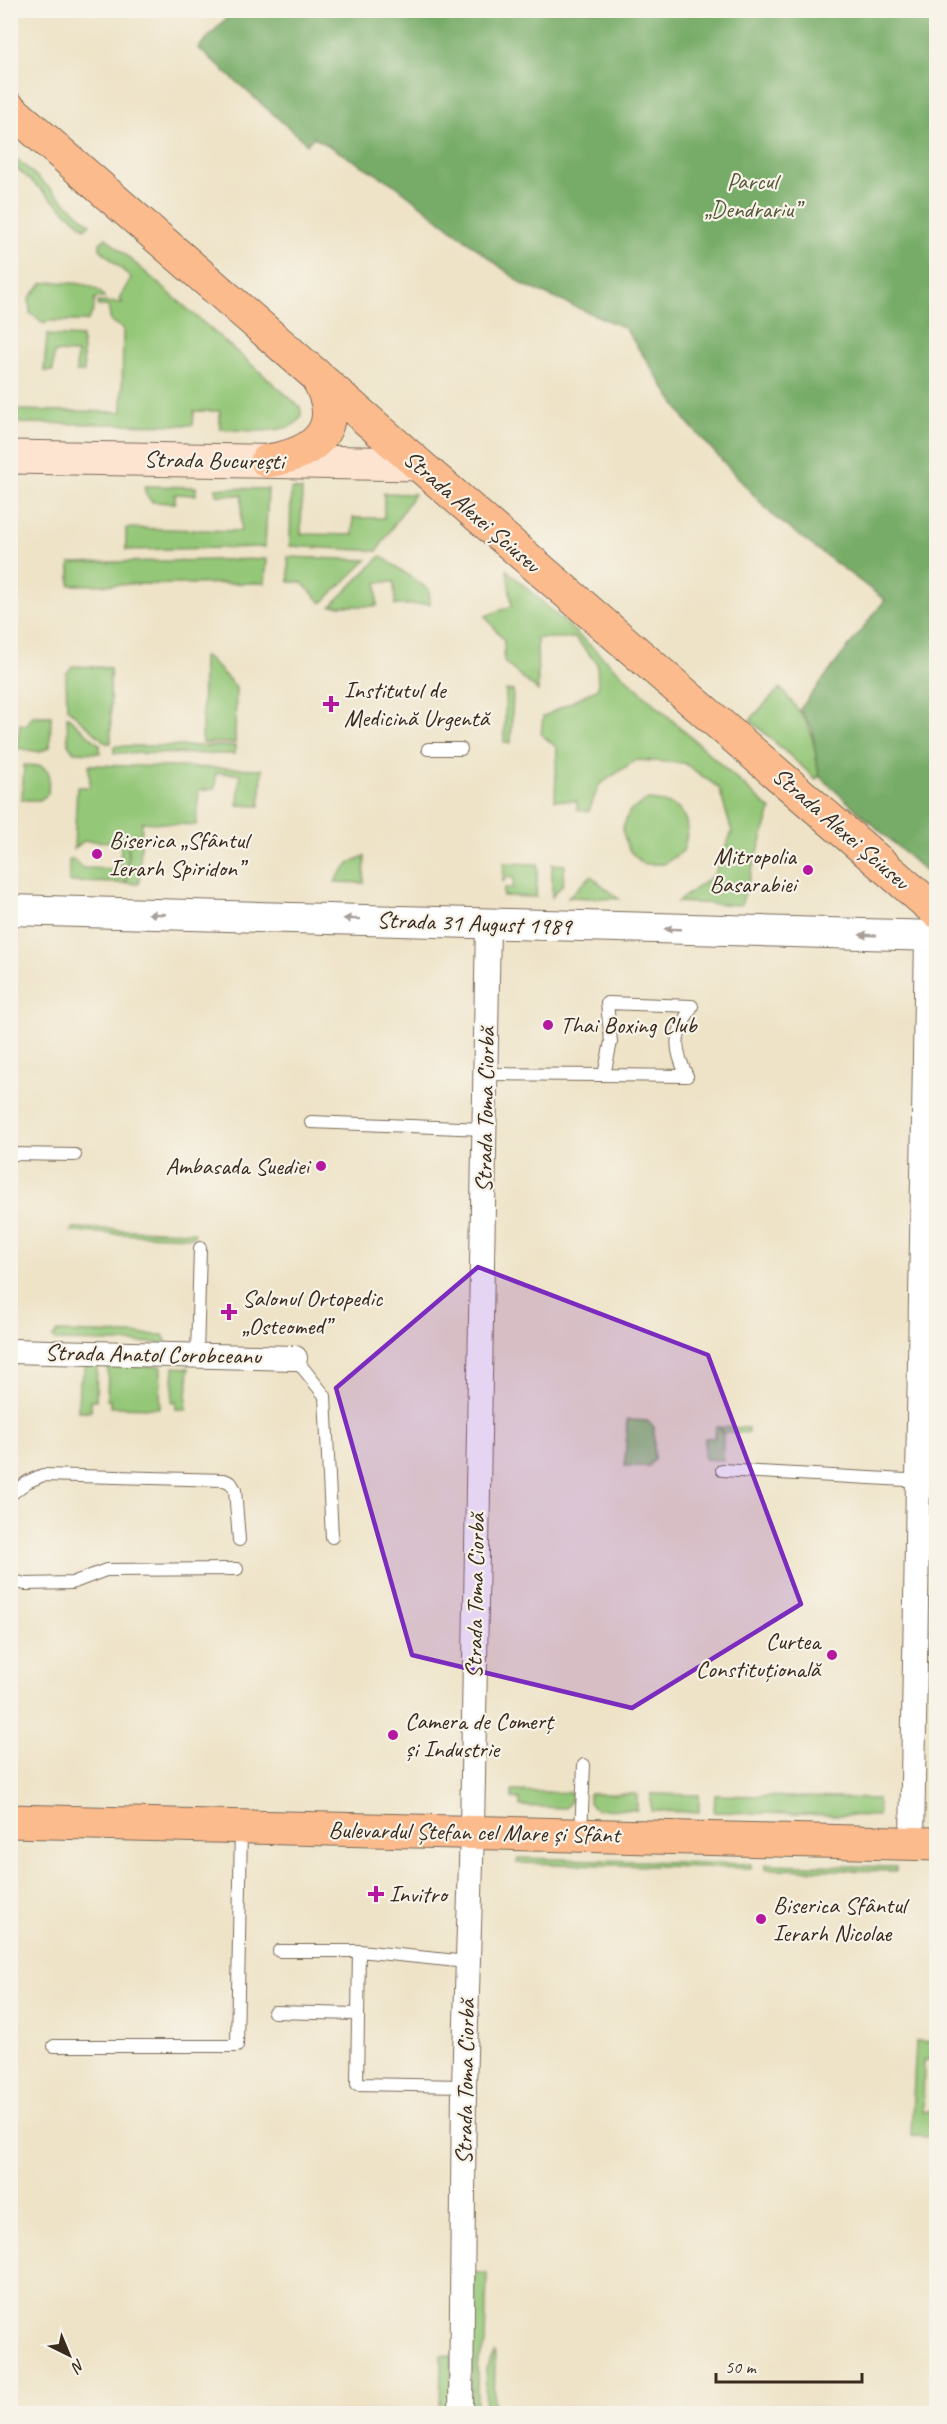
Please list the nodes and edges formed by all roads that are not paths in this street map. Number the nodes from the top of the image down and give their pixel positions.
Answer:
1 (10, 109) edge
2 (314, 372) junction
3 (10, 457) edge
4 (267, 461) junction
5 (418, 464) junction
6 (428, 749) dead end
7 (461, 749) dead end
8 (10, 909) edge
9 (488, 922) junction
10 (933, 928) edge
11 (486, 1074) junction
12 (604, 1075) junction
13 (311, 1122) dead end
14 (484, 1129) junction
15 (10, 1154) edge
16 (75, 1155) dead end
17 (201, 1248) dead end
18 (10, 1350) edge
19 (197, 1355) junction
20 (295, 1358) joint
21 (722, 1470) dead end
22 (918, 1476) junction
23 (10, 1495) edge
24 (332, 1537) dead end
25 (239, 1540) dead end
26 (237, 1569) dead end
27 (10, 1580) edge
28 (584, 1765) dead end
29 (10, 1821) edge
30 (241, 1827) junction
31 (472, 1832) junction
32 (581, 1834) junction
33 (924, 1843) edge
34 (279, 1951) dead end
35 (358, 1951) junction
36 (467, 1962) junction
37 (274, 2012) dead end
38 (357, 2014) junction
39 (54, 2046) dead end
40 (464, 2086) junction
41 (461, 2414) edge

1 - 2 main road, Strada Alexei Șciusev
2 - 4 main road
2 - 5 main road, Strada Alexei Șciusev
3 - 4 main road, Strada București
4 - 5 main road, Strada București
5 - 10 main road, Strada Alexei Șciusev
6 - 7 lane
9 -> 8 street, Strada 31 August 1989
10 -> 9 street, Strada 31 August 1989
9 - 11 street, Strada Toma Ciorbă
10 - 22 street
11 - 12 lane
11 - 14 street, Strada Toma Ciorbă
12 - 12 lane
13 - 14 lane
14 - 31 street, Strada Toma Ciorbă
15 - 16 lane
17 - 19 lane
18 - 19 street, Strada Anatol Corobceanu
19 - 20 street, Strada Anatol Corobceanu
20 - 24 lane
21 - 22 lane
22 - 33 street
23 - 25 lane
26 - 27 lane
28 - 32 lane
29 - 30 main road, Bulevardul Ștefan cel Mare și Sfânt
30 - 31 main road, Bulevardul Ștefan cel Mare și Sfânt
30 - 39 lane
31 - 32 main road, Bulevardul Ștefan cel Mare și Sfânt
31 - 36 street, Strada Toma Ciorbă
32 - 33 main road, Bulevardul Ștefan cel Mare și Sfânt
34 - 35 lane
35 - 36 lane
35 - 38 lane
36 - 40 street, Strada Toma Ciorbă
37 - 38 lane
38 - 40 lane
40 - 41 street, Strada Toma Ciorbă

